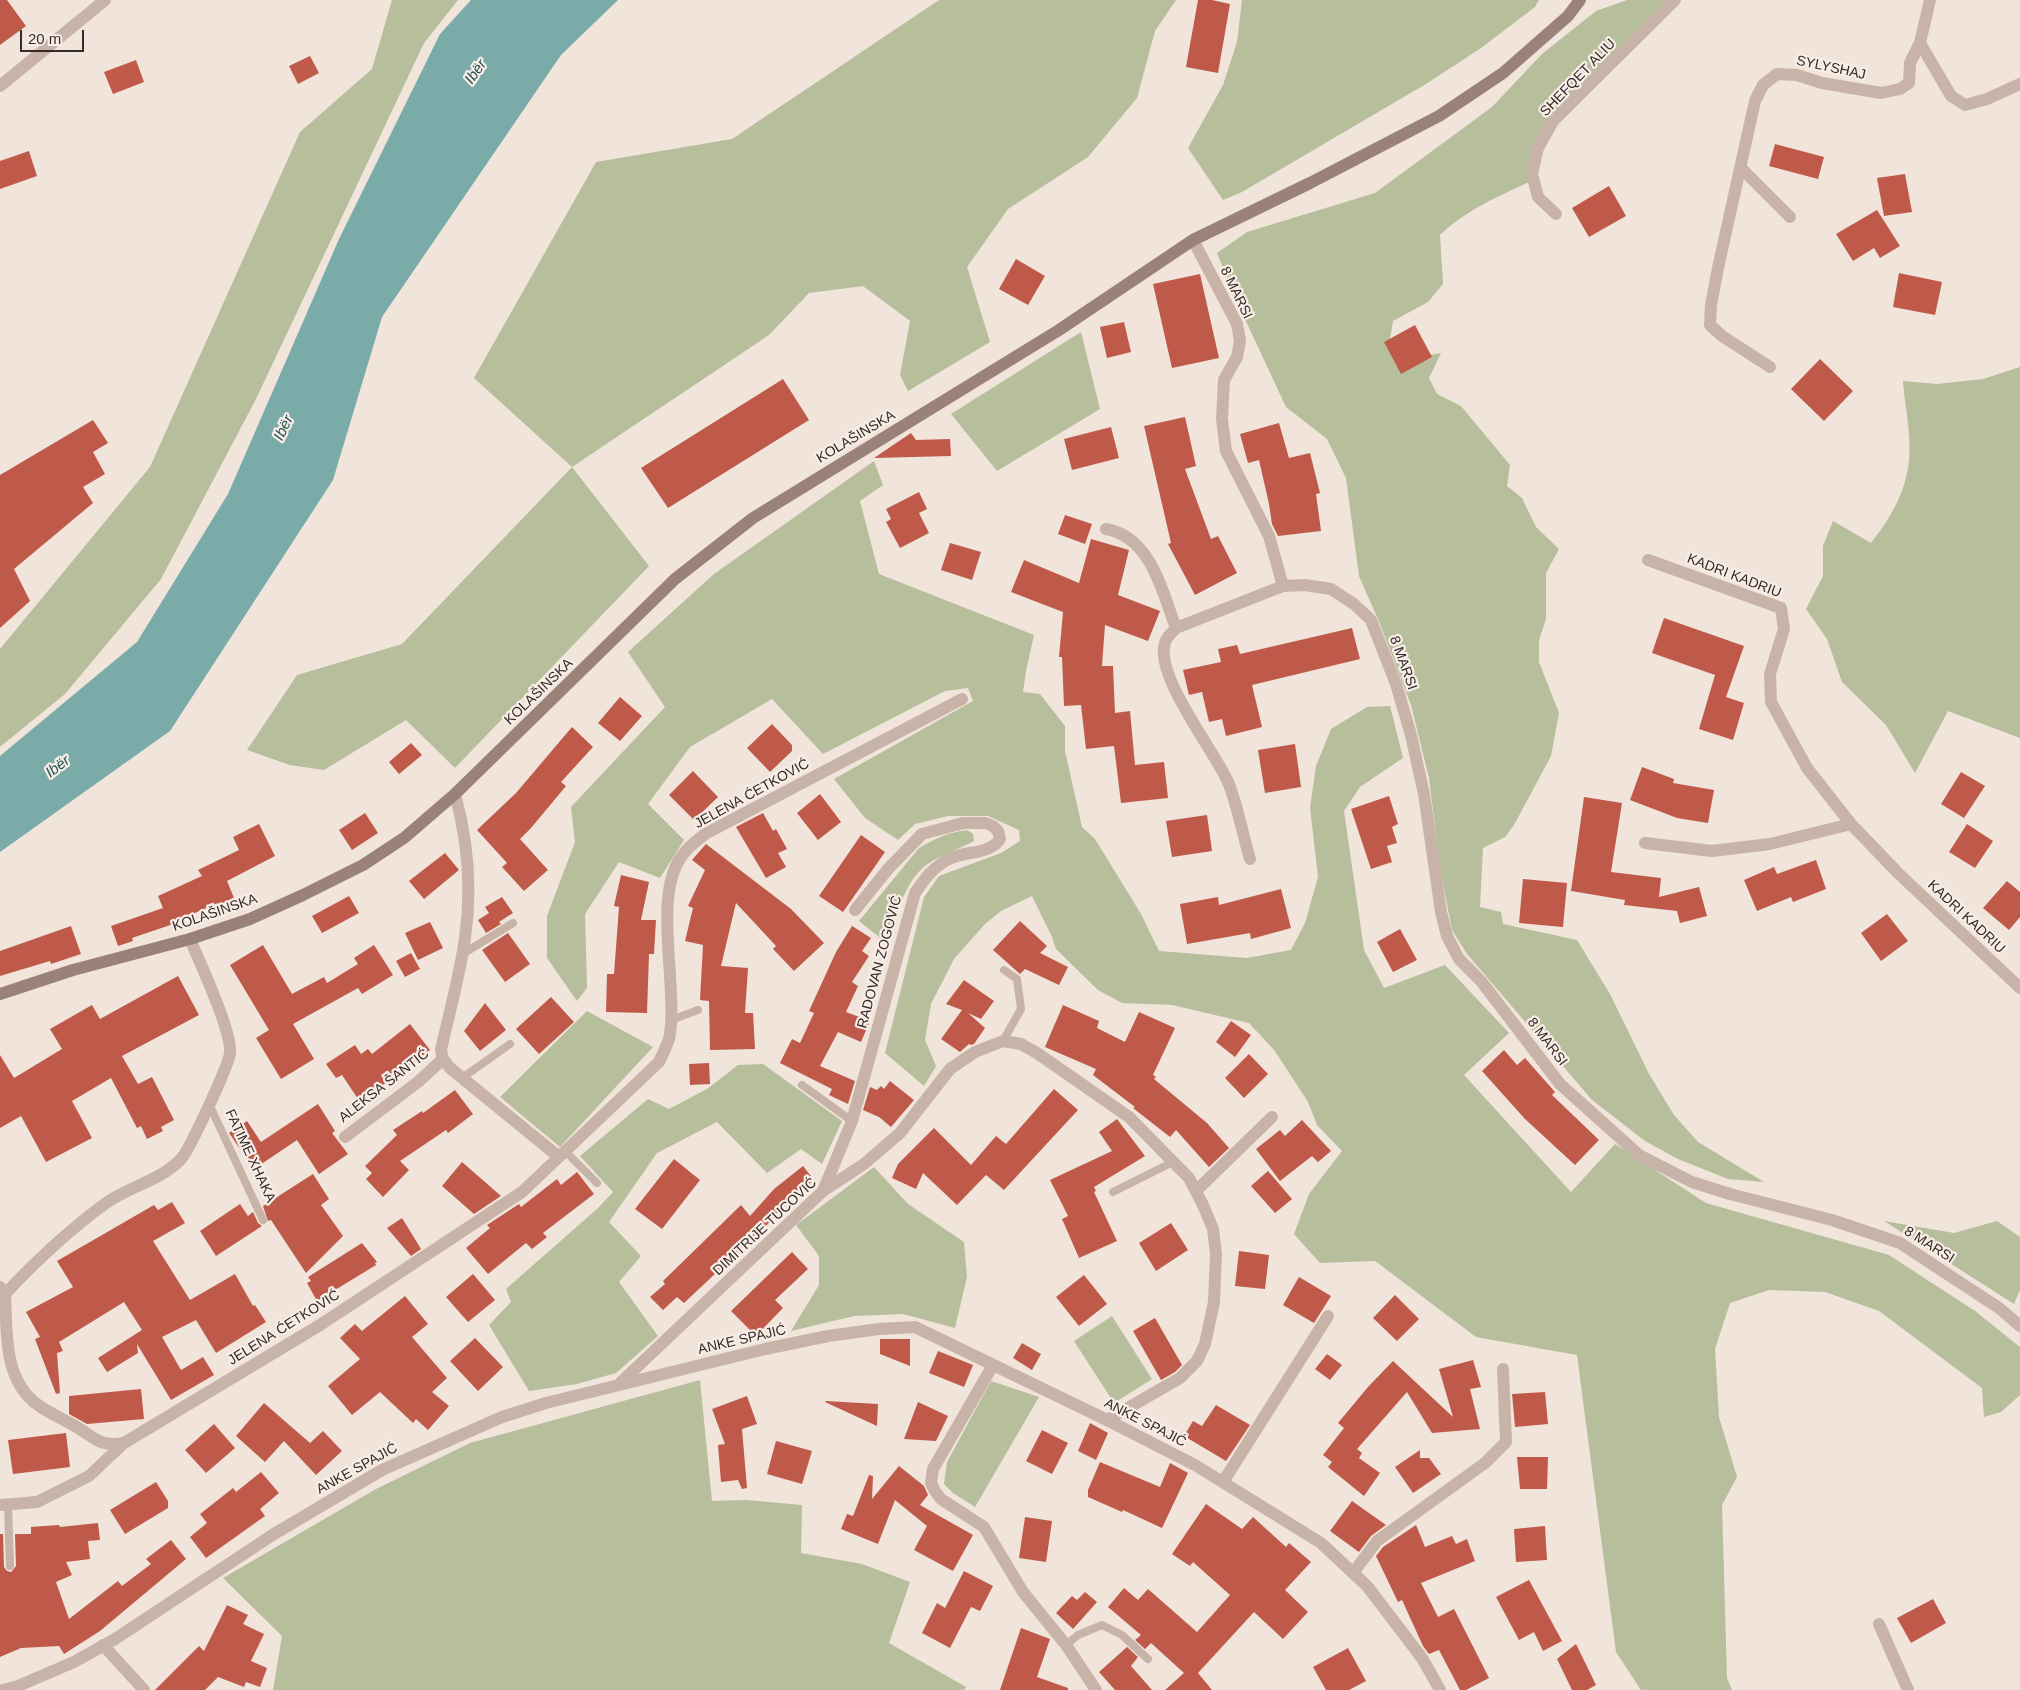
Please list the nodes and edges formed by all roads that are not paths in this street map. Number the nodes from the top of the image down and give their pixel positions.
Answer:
1 (105, 0) edge
2 (1580, 0) edge
3 (1675, 0) edge
4 (1931, 0) edge
5 (1920, 43) junction
6 (2020, 84) edge
7 (0, 86) edge
8 (1741, 168) junction
9 (1556, 214) dead end
10 (1790, 217) dead end
11 (1193, 240) junction
12 (1770, 367) dead end
13 (1106, 529) dead end
14 (1648, 560) dead end
15 (1283, 586) junction
16 (1176, 628) junction
17 (962, 699) dead end
18 (456, 794) junction
19 (1851, 824) junction
20 (1644, 843) dead end
21 (1250, 859) dead end
22 (855, 910) dead end
23 (513, 924) dead end
24 (190, 939) junction
25 (461, 955) junction
26 (1004, 970) dead end
27 (2020, 988) edge
28 (0, 994) edge
29 (698, 1010) dead end
30 (671, 1020) junction
31 (1003, 1041) junction
32 (510, 1044) dead end
33 (443, 1059) junction
34 (462, 1078) junction
35 (802, 1085) dead end
36 (209, 1104) junction
37 (1272, 1117) dead end
38 (852, 1121) junction
39 (345, 1137) dead end
40 (562, 1154) junction
41 (1173, 1162) junction
42 (597, 1183) dead end
43 (823, 1191) junction
44 (1196, 1191) junction
45 (1113, 1192) dead end
46 (263, 1220) dead end
47 (2, 1291) edge
48 (1328, 1316) dead end
49 (2020, 1326) edge
50 (4, 1356) edge
51 (992, 1365) junction
52 (1503, 1369) dead end
53 (618, 1385) junction
54 (1106, 1420) junction
55 (124, 1443) junction
56 (1223, 1482) junction
57 (4, 1505) edge
58 (10, 1566) dead end
59 (1353, 1573) junction
60 (1879, 1624) dead end
61 (103, 1645) junction
62 (1066, 1645) junction
63 (1148, 1659) dead end
64 (18, 1688) edge
65 (4, 1690) edge
66 (144, 1690) edge
67 (1096, 1690) edge
68 (1440, 1690) edge
69 (1908, 1690) edge

1 - 7 street
2 - 11 main road, KOLAŠINSKA
3 - 9 street, SHEFQET ALIU
4 - 5 street, SYLYSHAJ
5 - 6 street
5 - 8 street, SYLYSHAJ
8 - 10 street
8 - 12 street, SYLYSHAJ
11 - 15 street, 8 MARSI
11 - 18 main road, KOLAŠINSKA
13 - 16 street
14 - 19 street, KADRI KADRIU
15 - 16 street, 8 MARSI
15 - 49 street, 8 MARSI
16 - 21 street
17 - 30 street, JELENA ĆETKOVIĆ
18 - 24 main road, KOLAŠINSKA
18 - 25 street, ALEKSA ŠANTIĆ
19 - 20 street
19 - 27 street, KADRI KADRIU
22 - 38 street, RADOVAN ZOGOVIĆ
23 - 25 lane
24 - 28 main road, KOLAŠINSKA
24 - 36 street, FATIME XHAKA
25 - 33 street, ALEKSA ŠANTIĆ
26 - 31 lane
29 - 30 lane
30 - 40 street, JELENA ĆETKOVIĆ
31 - 41 street
31 - 43 street, DIMITRIJE TUCOVIĆ
32 - 34 lane
33 - 34 street, ALEKSA ŠANTIĆ
33 - 39 street, ALEKSA ŠANTIĆ
34 - 40 street, ALEKSA ŠANTIĆ
35 - 38 lane
36 - 46 lane, FATIME XHAKA
36 - 47 street, FATIME XHAKA
37 - 44 street
38 - 43 street, RADOVAN ZOGOVIĆ
40 - 42 lane
40 - 55 street, JELENA ĆETKOVIĆ
41 - 44 street
41 - 45 lane
43 - 53 street, DIMITRIJE TUCOVIĆ
44 - 54 street
47 - 50 street, FATIME XHAKA
48 - 56 street
50 - 55 street, FATIME XHAKA
51 - 53 street, ANKE SPAJIĆ
51 - 54 street, ANKE SPAJIĆ
51 - 62 street
52 - 59 street
53 - 61 street, ANKE SPAJIĆ
54 - 56 street, ANKE SPAJIĆ
55 - 57 street, JELENA ĆETKOVIĆ
56 - 59 street, ANKE SPAJIĆ
57 - 58 lane, JELENA ĆETKOVIĆ
59 - 68 street, ANKE SPAJIĆ
60 - 69 street
61 - 64 street, ANKE SPAJIĆ
61 - 66 street
62 - 63 lane
62 - 67 street
64 - 65 street, ANKE SPAJIĆ

